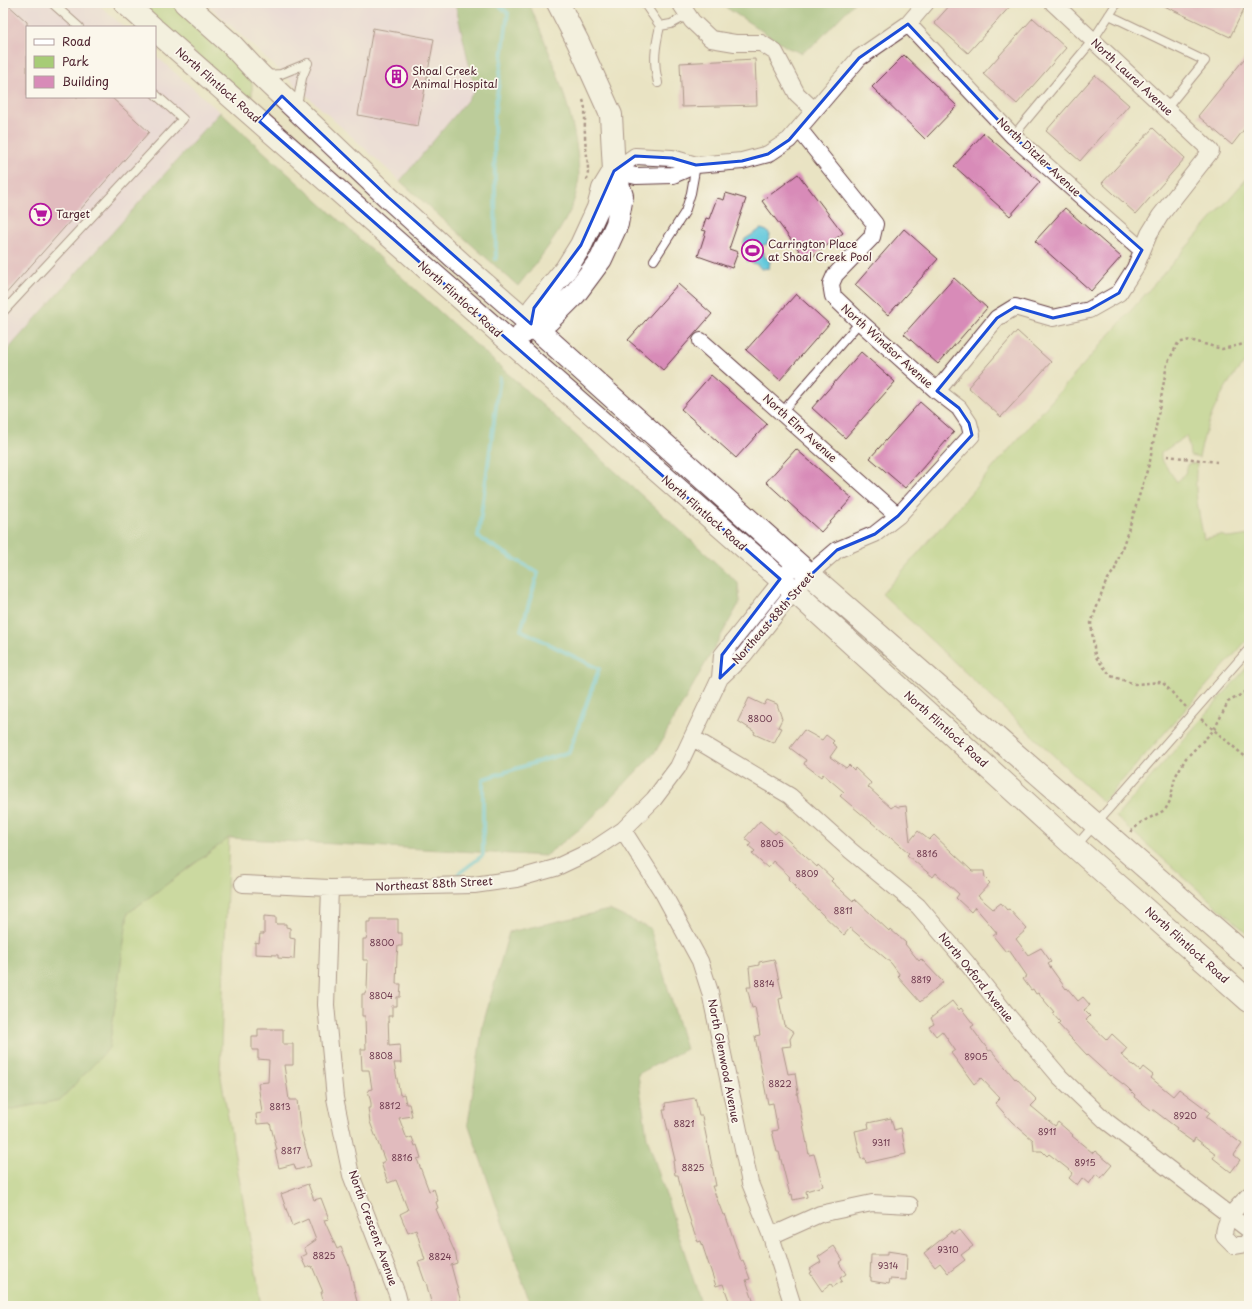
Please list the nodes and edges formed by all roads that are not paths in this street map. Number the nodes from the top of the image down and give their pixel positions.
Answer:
1 (52, 3) edge
2 (125, 3) edge
3 (185, 3) edge
4 (558, 3) edge
5 (644, 3) edge
6 (926, 3) edge
7 (1053, 3) edge
8 (1117, 3) edge
9 (684, 9) edge
10 (1109, 15) junction
11 (908, 24) junction
12 (78, 26) edge
13 (151, 26) edge
14 (660, 26) junction
15 (156, 31) edge
16 (1093, 40) junction
17 (259, 74) junction
18 (658, 83) dead end
19 (156, 95) edge
20 (289, 103) junction
21 (1166, 109) junction
22 (814, 110) junction
23 (259, 121) junction
24 (799, 129) junction
25 (1013, 136) junction
26 (696, 165) junction
27 (614, 171) junction
28 (1142, 250) junction
29 (654, 260) dead end
30 (3, 312) edge
31 (860, 322) junction
32 (531, 324) junction
33 (701, 341) dead end
34 (512, 345) junction
35 (937, 391) junction
36 (782, 412) junction
37 (898, 516) junction
38 (802, 568) junction
39 (787, 585) junction
40 (1249, 649) edge
41 (693, 738) junction
42 (1096, 825) junction
43 (623, 830) junction
44 (1075, 847) junction
45 (243, 884) dead end
46 (330, 888) junction
47 (1249, 958) edge
48 (1249, 1001) edge
49 (1249, 1195) edge
50 (910, 1205) dead end
51 (1230, 1215) junction
52 (1249, 1230) edge
53 (771, 1236) junction
54 (1249, 1239) edge
55 (400, 1306) edge
56 (793, 1306) edge

1 - 12 lane
2 - 13 main road
3 - 17 main road
4 - 27 main road
5 - 14 lane
6 - 11 street
7 - 16 street, North Laurel Avenue
8 - 10 lane
9 - 14 lane
9 - 22 street
10 - 16 lane
10 - 21 lane
11 - 22 street
11 - 25 street, North Ditzler Avenue
14 - 18 lane
15 - 23 main road, North Flintlock Road
16 - 21 street, North Laurel Avenue
16 - 25 lane
17 - 20 main road
17 - 20 lane
19 - 30 lane
20 - 23 main road
20 - 32 main road
21 - 28 street, North Laurel Avenue
22 - 24 street
23 - 34 main road, North Flintlock Road
24 - 26 street
24 - 31 street, North Windsor Avenue
25 - 28 street, North Ditzler Avenue
26 - 27 street
26 - 29 lane
27 - 32 main road
28 - 35 street
31 - 35 street, North Windsor Avenue
31 - 36 lane
32 - 34 main road
32 - 38 main road
33 - 36 street, North Elm Avenue
34 - 39 main road, North Flintlock Road
35 - 37 street, Northeast 88th Street
36 - 37 street, North Elm Avenue
37 - 38 street, Northeast 88th Street
38 - 39 street, Northeast 88th Street
38 - 42 main road
39 - 41 street, Northeast 88th Street
39 - 44 main road, North Flintlock Road
40 - 42 lane
41 - 43 street, Northeast 88th Street
41 - 51 street, North Oxford Avenue
42 - 44 lane
42 - 47 main road
43 - 46 street, Northeast 88th Street
43 - 53 street, North Glenwood Avenue
44 - 48 main road, North Flintlock Road
45 - 46 street, Northeast 88th Street
46 - 55 street, North Crescent Avenue
49 - 51 street
50 - 53 street
51 - 52 street, North Oxford Avenue
51 - 54 street
53 - 56 street, North Glenwood Avenue

